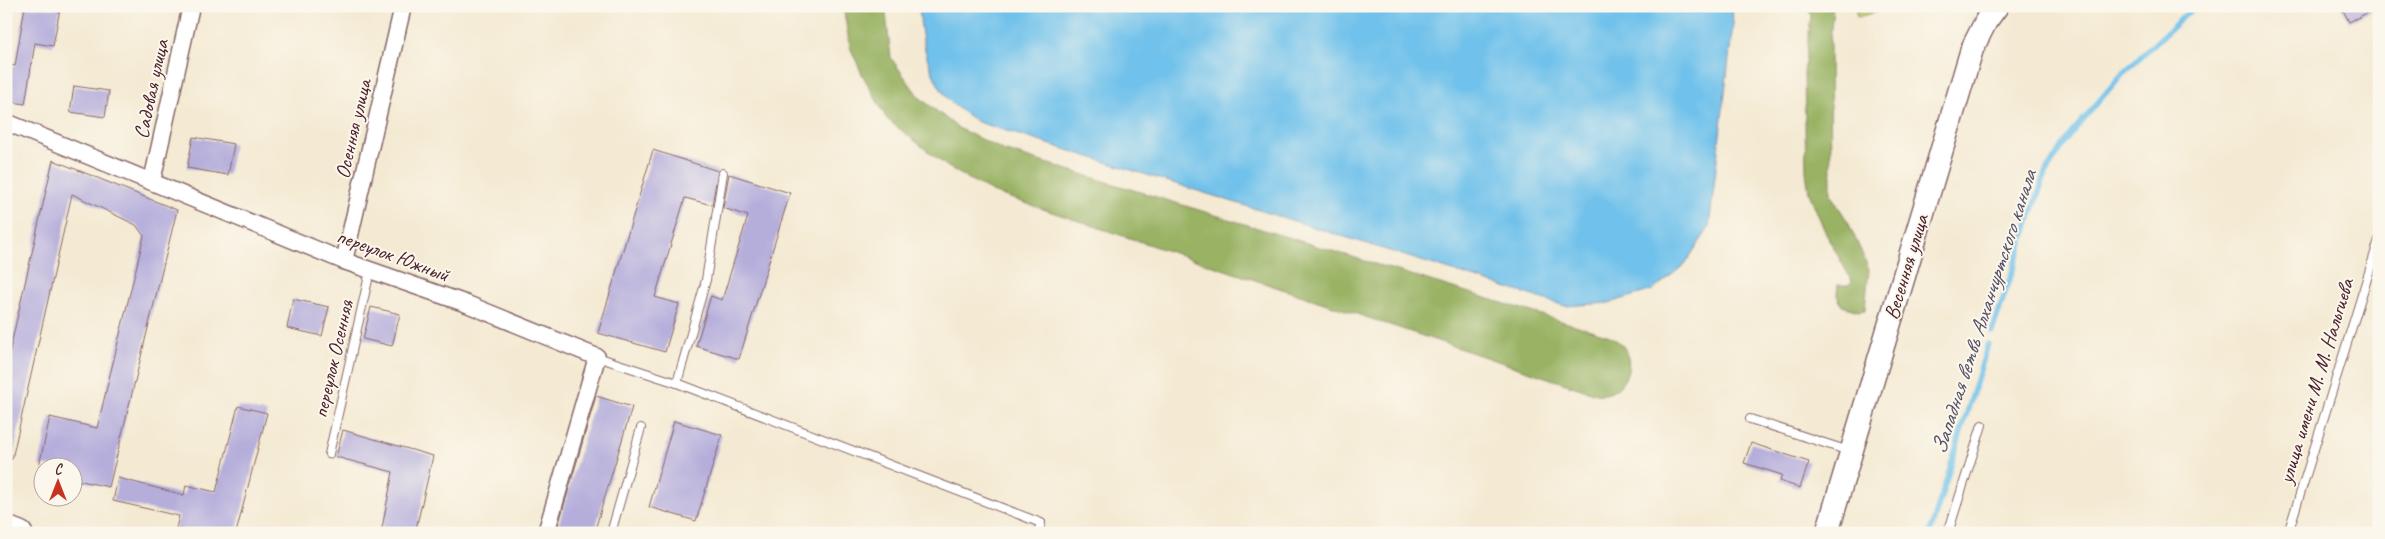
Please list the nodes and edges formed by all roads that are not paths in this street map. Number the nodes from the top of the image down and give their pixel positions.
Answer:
1 (191, 6) edge
2 (403, 6) edge
3 (1974, 6) edge
4 (1997, 6) edge
5 (1972, 50) junction
6 (6, 122) edge
7 (723, 173) dead end
8 (152, 181) junction
9 (2379, 240) edge
10 (344, 261) junction
11 (370, 271) junction
12 (597, 357) junction
13 (676, 383) junction
14 (1750, 419) dead end
15 (1982, 425) dead end
16 (641, 428) dead end
17 (1851, 452) junction
18 (329, 454) dead end
19 (6, 527) edge
20 (21, 533) edge
21 (546, 533) edge
22 (612, 533) edge
23 (1038, 533) edge
24 (1827, 533) edge
25 (1948, 533) edge
26 (2288, 533) edge

1 - 8 street, Садовая улица
2 - 10 street, Осенняя улица
3 - 5 street
4 - 5 street, Весенняя улица
5 - 17 street, Весенняя улица
6 - 8 street, переулок Южный
7 - 13 lane
8 - 10 street, переулок Южный
9 - 26 lane, улица имени М. М. Нальгиева
10 - 11 street, переулок Южный
11 - 12 street, переулок Южный
11 - 18 lane, переулок Осенняя
12 - 13 lane
12 - 21 street
13 - 23 lane
14 - 17 lane
15 - 25 lane
16 - 22 lane
17 - 24 street, Весенняя улица
19 - 20 street

